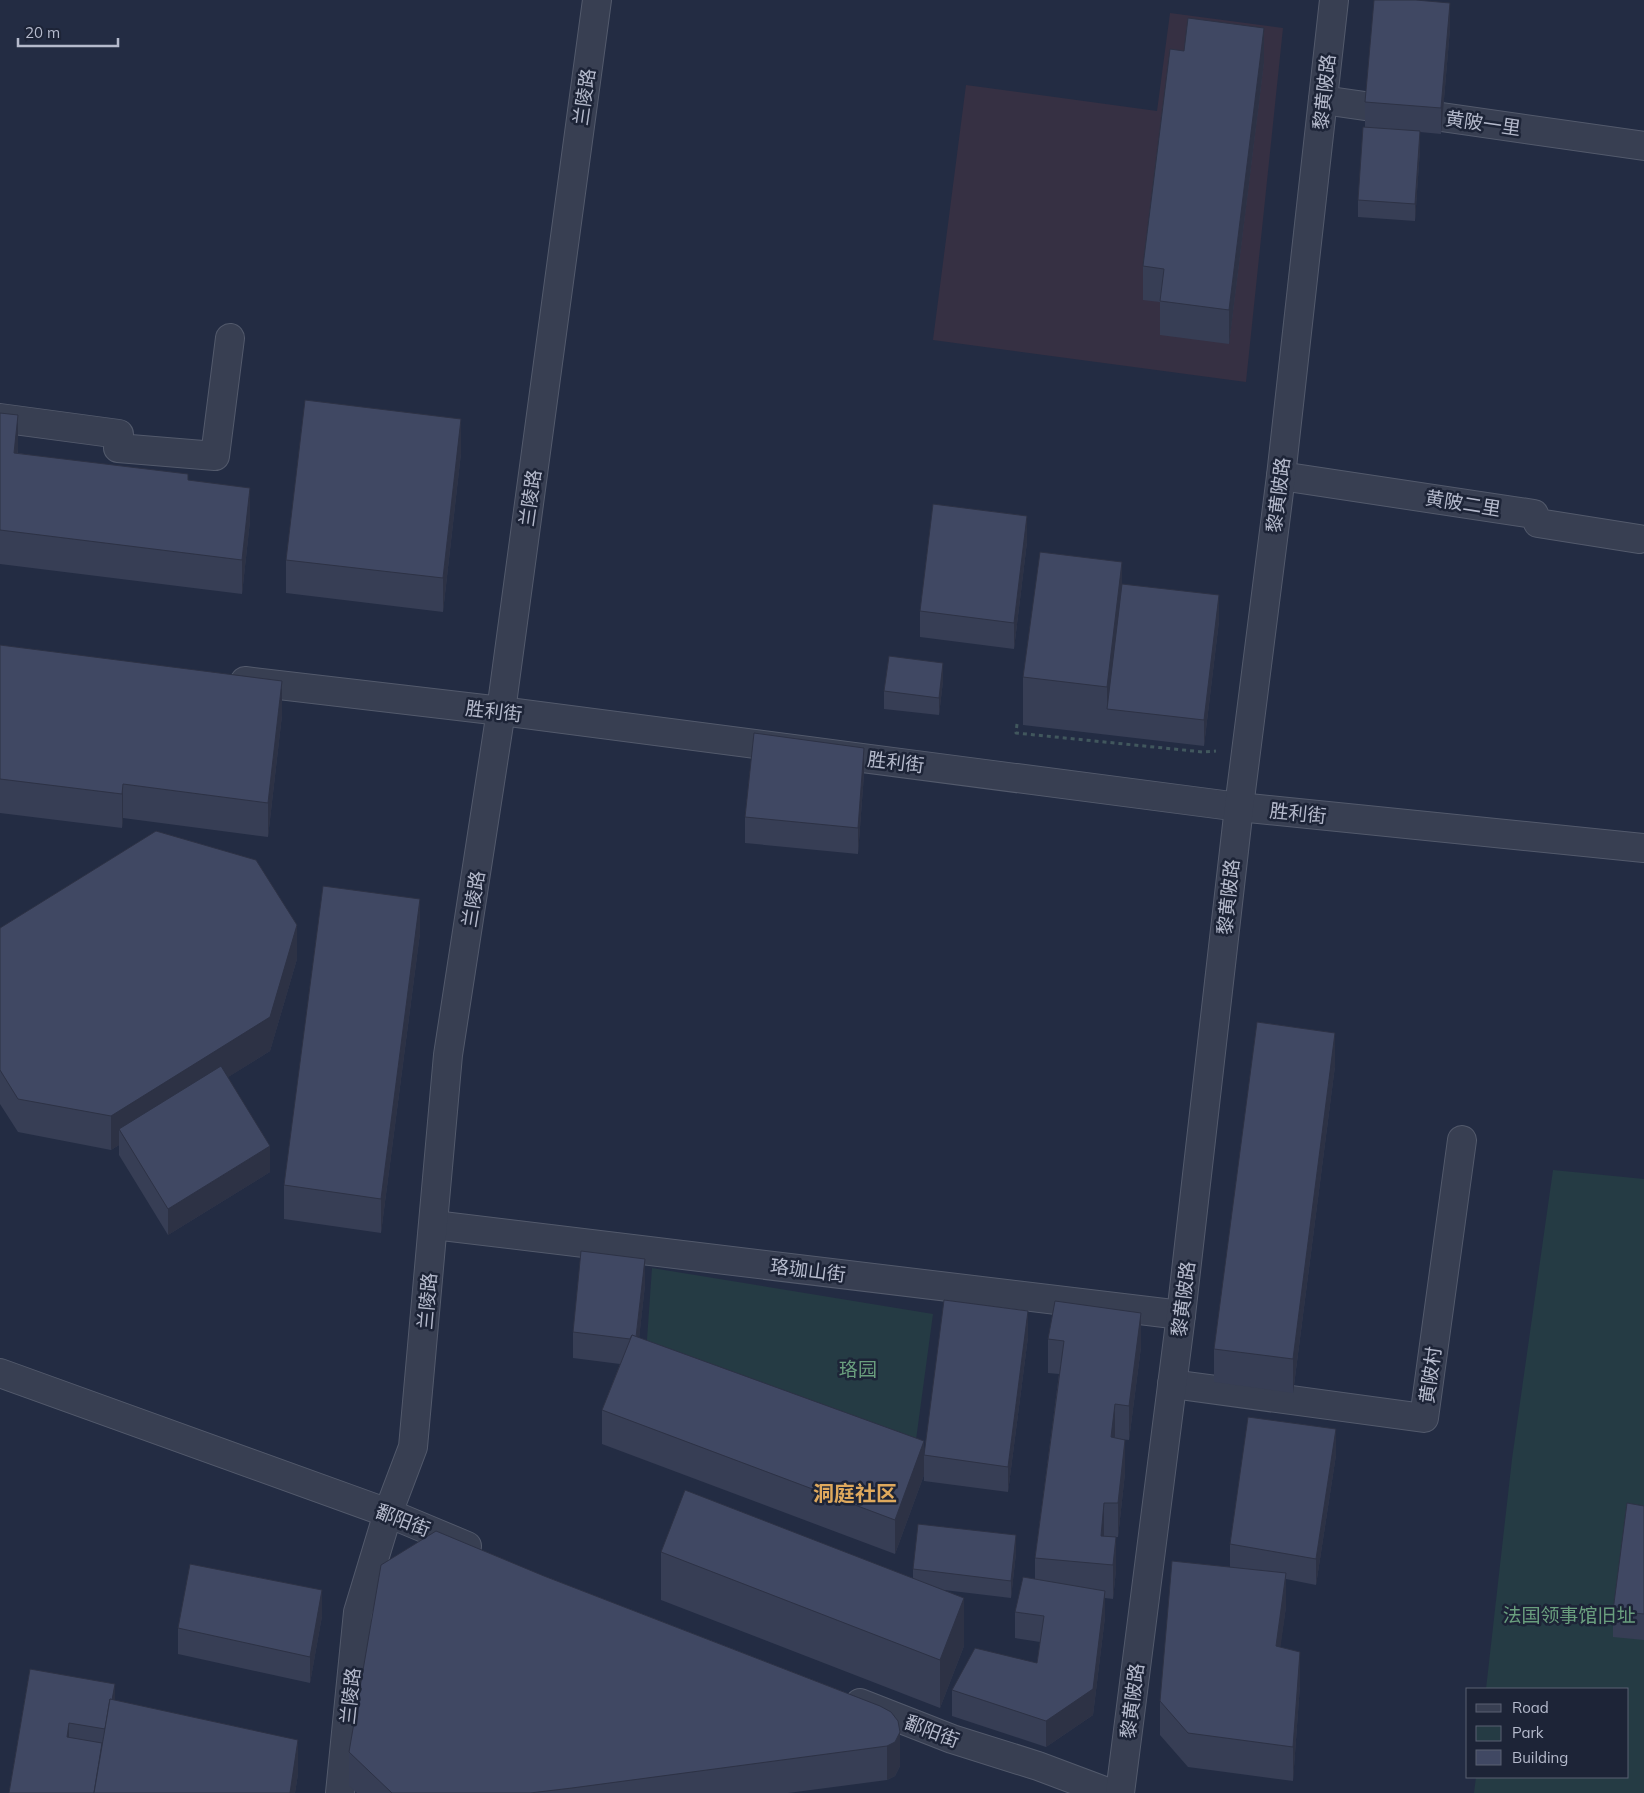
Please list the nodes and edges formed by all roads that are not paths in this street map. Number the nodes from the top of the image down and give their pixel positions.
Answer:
1 (597, 0) edge
2 (1334, 0) edge
3 (1323, 100) junction
4 (1644, 146) edge
5 (230, 338) dead end
6 (0, 418) edge
7 (1281, 476) junction
8 (1639, 539) dead end
9 (216, 677) edge
10 (501, 711) junction
11 (1239, 807) junction
12 (1644, 848) edge
13 (1462, 1140) dead end
14 (434, 1225) junction
15 (1181, 1315) junction
16 (0, 1373) edge
17 (1172, 1384) junction
18 (388, 1513) junction
19 (490, 1554) edge
20 (841, 1695) edge
21 (340, 1793) edge
22 (1110, 1793) edge
23 (1120, 1793) edge

1 - 10 street, 兰陵路
2 - 3 street, 黎黄陂路
3 - 4 street, 黄陂一里
3 - 7 street, 黎黄陂路
5 - 6 street
7 - 8 street, 黄陂二里
7 - 11 street, 黎黄陂路
9 - 10 street, 胜利街
10 - 11 street, 胜利街
10 - 14 street, 兰陵路
11 - 12 street, 胜利街
11 - 15 street, 黎黄陂路
13 - 17 street, 黄陂村
14 - 15 street, 珞珈山街
14 - 18 street, 兰陵路
15 - 17 street, 黎黄陂路
16 - 18 street, 鄱阳街
17 - 23 street, 黎黄陂路
18 - 19 street, 鄱阳街
18 - 21 street, 兰陵路
20 - 22 street, 鄱阳街

